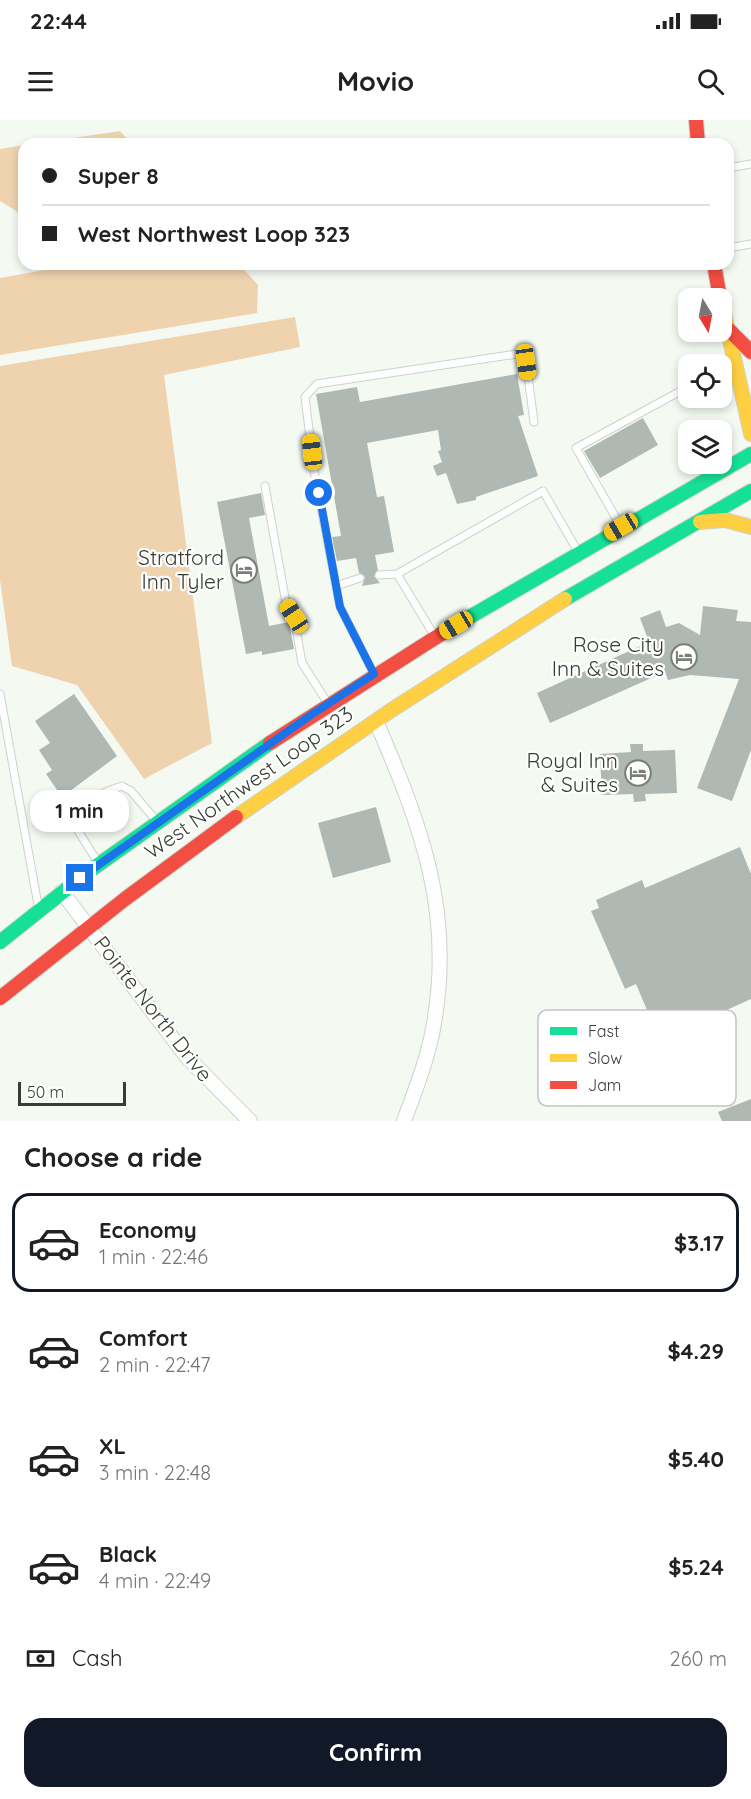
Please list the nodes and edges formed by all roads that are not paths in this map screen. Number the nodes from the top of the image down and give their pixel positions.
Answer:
1 (696, 120) edge
2 (698, 138) edge
3 (751, 164) edge
4 (734, 167) edge
5 (751, 244) edge
6 (734, 247) edge
7 (715, 270) edge
8 (718, 288) edge
9 (732, 333) edge
10 (728, 342) edge
11 (751, 352) edge
12 (678, 392) edge
13 (534, 422) dead end
14 (751, 434) edge
15 (751, 454) edge
16 (265, 486) dead end
17 (751, 491) edge
18 (695, 522) junction
19 (621, 527) junction
20 (751, 527) edge
21 (578, 553) junction
22 (397, 574) junction
23 (379, 575) dead end
24 (360, 578) dead end
25 (336, 586) junction
26 (435, 637) junction
27 (374, 674) junction
28 (0, 694) edge
29 (327, 704) junction
30 (376, 721) junction
31 (158, 823) junction
32 (99, 865) junction
33 (62, 892) junction
34 (39, 910) junction
35 (87, 925) junction
36 (0, 942) edge
37 (0, 998) edge
38 (250, 1121) edge
39 (404, 1121) edge

1 - 2 main road
3 - 4 lane
5 - 6 lane
7 - 8 main road
9 - 11 main road
10 - 14 main road
12 - 19 lane
13 - 25 lane
15 - 19 main road, West Northwest Loop 323
16 - 29 lane
17 - 18 main road, West Northwest Loop 323
18 - 20 main road
18 - 30 main road, West Northwest Loop 323
19 - 21 main road, West Northwest Loop 323
21 - 22 lane
21 - 26 main road, West Northwest Loop 323
22 - 23 lane
22 - 26 lane
24 - 25 lane
25 - 27 lane
26 - 27 main road, West Northwest Loop 323
27 - 29 main road, West Northwest Loop 323
28 - 34 lane
29 - 31 main road, West Northwest Loop 323
30 - 35 main road, West Northwest Loop 323
30 - 39 street
31 - 32 main road, West Northwest Loop 323
31 - 32 lane
32 - 33 main road, West Northwest Loop 323
33 - 34 main road, West Northwest Loop 323
33 - 35 street, Pointe North Drive
34 - 36 main road, West Northwest Loop 323
35 - 37 main road, West Northwest Loop 323
35 - 38 street, Pointe North Drive

